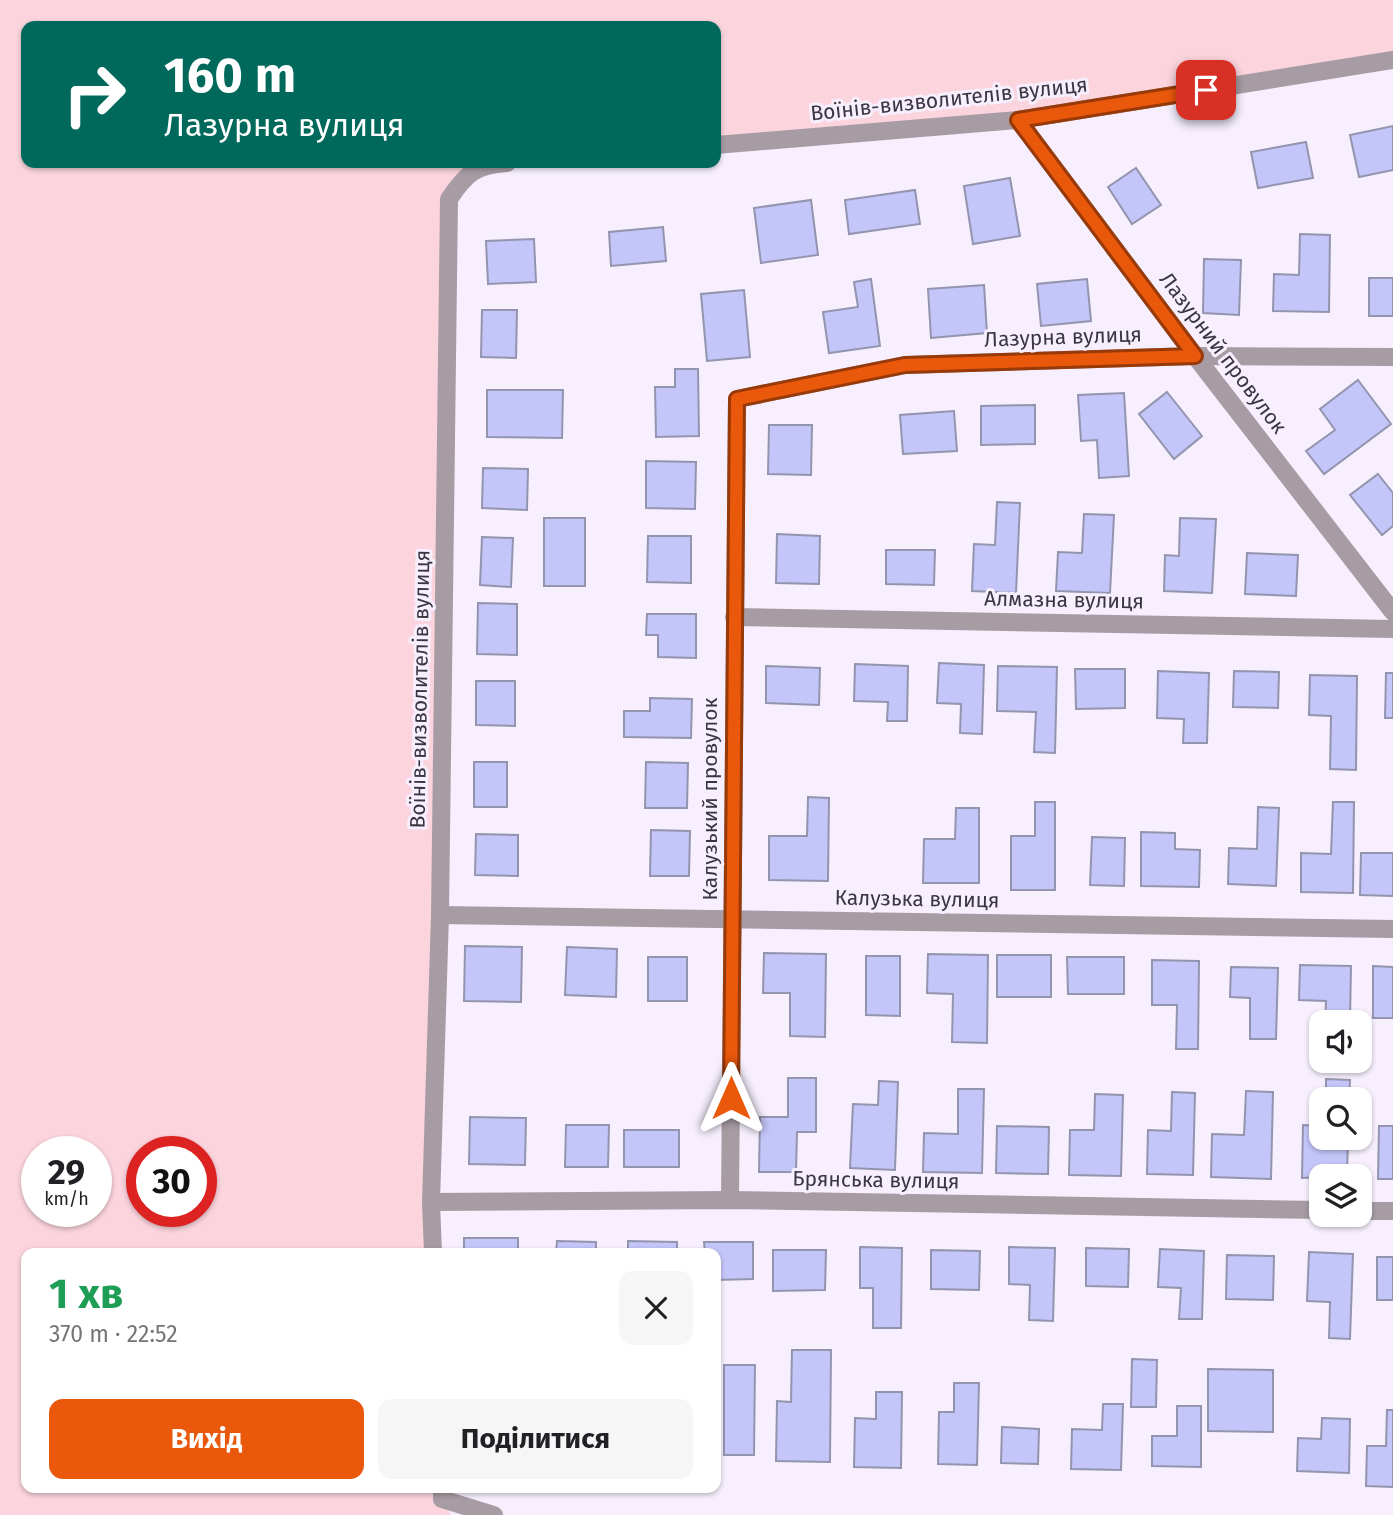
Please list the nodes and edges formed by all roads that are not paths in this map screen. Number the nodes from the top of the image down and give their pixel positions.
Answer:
1 (1393, 60) edge
2 (1018, 120) junction
3 (721, 145) edge
4 (482, 168) edge
5 (1195, 356) junction
6 (1393, 357) edge
7 (737, 399) joint
8 (1393, 612) edge
9 (734, 617) junction
10 (1393, 629) edge
11 (440, 915) junction
12 (732, 920) junction
13 (1393, 929) edge
14 (730, 1200) junction
15 (431, 1202) junction
16 (1309, 1210) edge
17 (1372, 1211) edge
18 (1393, 1211) edge
19 (433, 1248) edge
20 (442, 1493) edge
21 (494, 1515) edge

1 - 2 street, Воїнів-визволителів вулиця
2 - 3 street, Воїнів-визволителів вулиця
2 - 5 street, Лазурний провулок
4 - 11 street, Воїнів-визволителів вулиця
5 - 6 street, Лазурна вулиця
5 - 7 street, Лазурна вулиця
5 - 8 street, Лазурний провулок
7 - 9 street, Калузький провулок
9 - 10 street, Алмазна вулиця
9 - 12 street, Калузький провулок
11 - 12 street, Калузька вулиця
11 - 15 street, Воїнів-визволителів вулиця
12 - 13 street, Калузька вулиця
12 - 14 street, Калузький провулок
14 - 15 street, Брянська вулиця
14 - 16 street, Брянська вулиця
15 - 19 street, Воїнів-визволителів вулиця
17 - 18 street
20 - 21 street

